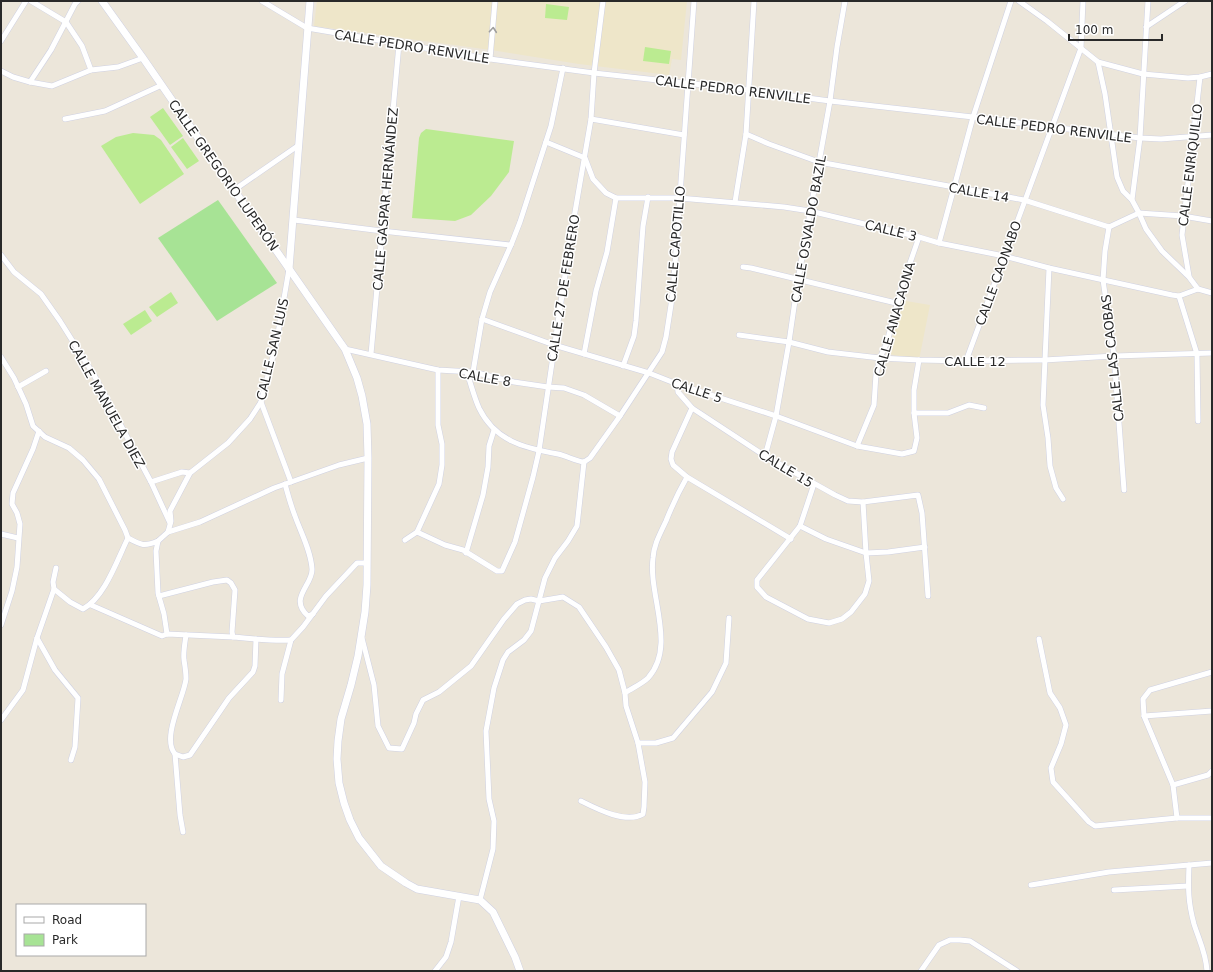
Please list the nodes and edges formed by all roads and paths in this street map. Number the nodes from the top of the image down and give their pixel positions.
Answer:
1 (26, 1) edge
2 (31, 1) edge
3 (78, 1) edge
4 (102, 1) edge
5 (262, 1) edge
6 (310, 1) edge
7 (495, 1) edge
8 (603, 1) edge
9 (694, 1) edge
10 (754, 1) edge
11 (845, 1) edge
12 (1011, 1) edge
13 (1019, 1) edge
14 (1083, 1) edge
15 (1148, 1) edge
16 (1185, 1) edge
17 (66, 22) junction
18 (1146, 27) junction
19 (307, 28) junction
20 (1, 41) edge
21 (399, 44) junction
22 (1081, 48) junction
23 (143, 58) junction
24 (490, 59) junction
25 (1098, 62) junction
26 (563, 68) junction
27 (91, 70) junction
28 (1, 71) edge
29 (594, 73) junction
30 (1143, 74) junction
31 (1212, 74) edge
32 (1200, 77) junction
33 (30, 82) junction
34 (688, 84) junction
35 (162, 86) junction
36 (748, 90) junction
37 (830, 101) junction
38 (973, 117) junction
39 (65, 119) dead end
40 (591, 119) junction
41 (1051, 127) junction
42 (746, 134) junction
43 (1111, 134) junction
44 (684, 135) junction
45 (1212, 135) edge
46 (1193, 137) junction
47 (1140, 138) junction
48 (546, 142) junction
49 (299, 145) junction
50 (585, 158) junction
51 (820, 162) junction
52 (954, 187) junction
53 (234, 190) junction
54 (648, 197) junction
55 (616, 198) junction
56 (680, 198) junction
57 (1024, 200) junction
58 (1132, 200) junction
59 (735, 202) junction
60 (810, 211) junction
61 (1139, 213) junction
62 (1183, 216) junction
63 (294, 220) junction
64 (1212, 221) edge
65 (1109, 227) junction
66 (382, 232) junction
67 (919, 237) junction
68 (939, 243) junction
69 (512, 245) junction
70 (1, 255) edge
71 (1004, 256) junction
72 (743, 267) dead end
73 (1050, 268) junction
74 (289, 269) junction
75 (1189, 277) junction
76 (798, 280) junction
77 (1103, 280) junction
78 (1198, 289) junction
79 (1212, 293) edge
80 (1179, 296) junction
81 (896, 303) junction
82 (482, 319) junction
83 (740, 335) dead end
84 (789, 342) junction
85 (554, 345) junction
86 (345, 349) junction
87 (1212, 353) edge
88 (371, 354) junction
89 (584, 354) junction
90 (1197, 354) junction
91 (1114, 356) junction
92 (1, 357) edge
93 (880, 358) junction
94 (919, 360) junction
95 (1044, 360) junction
96 (966, 361) junction
97 (623, 366) junction
98 (438, 370) junction
99 (46, 371) dead end
100 (473, 372) junction
101 (467, 373) junction
102 (649, 373) junction
103 (678, 384) junction
104 (18, 387) junction
105 (548, 387) junction
106 (261, 402) junction
107 (692, 408) junction
108 (984, 408) dead end
109 (914, 413) junction
110 (620, 416) junction
111 (776, 416) junction
112 (1198, 421) dead end
113 (494, 430) junction
114 (39, 431) junction
115 (857, 446) junction
116 (539, 451) junction
117 (765, 456) junction
118 (368, 458) junction
119 (584, 462) junction
120 (190, 473) junction
121 (687, 477) junction
122 (151, 482) junction
123 (291, 482) junction
124 (285, 484) junction
125 (814, 484) junction
126 (1124, 490) dead end
127 (1063, 499) dead end
128 (863, 502) junction
129 (170, 524) junction
130 (800, 526) junction
131 (168, 532) junction
132 (417, 532) junction
133 (1, 534) edge
134 (18, 538) junction
135 (128, 538) junction
136 (790, 539) junction
137 (406, 540) dead end
138 (158, 542) junction
139 (925, 548) junction
140 (466, 553) junction
141 (866, 553) junction
142 (367, 562) junction
143 (56, 568) dead end
144 (54, 589) junction
145 (159, 596) junction
146 (928, 596) dead end
147 (539, 601) junction
148 (91, 605) junction
149 (313, 614) junction
150 (729, 618) dead end
151 (1, 625) edge
152 (168, 634) junction
153 (186, 635) junction
154 (233, 637) junction
155 (37, 638) junction
156 (362, 638) junction
157 (256, 639) junction
158 (1039, 639) dead end
159 (291, 640) junction
160 (1212, 672) edge
161 (625, 693) junction
162 (281, 700) dead end
163 (1212, 711) edge
164 (1144, 716) junction
165 (1212, 716) edge
166 (1, 720) edge
167 (638, 743) junction
168 (175, 754) junction
169 (71, 760) dead end
170 (1212, 771) edge
171 (1173, 786) junction
172 (581, 801) dead end
173 (1177, 818) junction
174 (1212, 818) edge
175 (183, 832) dead end
176 (1212, 863) edge
177 (1189, 865) junction
178 (1031, 885) dead end
179 (1188, 886) junction
180 (1114, 890) dead end
181 (459, 896) junction
182 (480, 900) junction
183 (436, 971) edge
184 (520, 971) edge
185 (921, 971) edge
186 (1017, 971) edge
187 (1207, 971) edge

1 - 20 street
2 - 17 street
3 - 17 street
4 - 23 street, CALLE GREGORIO LUPERÓN
5 - 19 street, CALLE PEDRO RENVILLE
6 - 19 street
24 -> 7 street
8 - 29 street, CALLE 27 DE FEBRERO
9 - 34 street, CALLE CAPOTILLO
10 - 36 street
11 - 37 street, CALLE OSVALDO BAZIL
12 - 38 street
13 - 22 street
14 - 22 street, CALLE CAONABO
15 - 18 street
16 - 18 street
17 - 27 street
17 - 33 street
18 - 30 street
19 - 21 street, CALLE PEDRO RENVILLE
19 - 49 street
21 - 24 street, CALLE PEDRO RENVILLE
21 - 66 street, CALLE GASPAR HERNÁNDEZ
22 - 25 street
22 - 41 street, CALLE CAONABO
23 - 27 street
23 - 35 street, CALLE GREGORIO LUPERÓN
24 - 26 street, CALLE PEDRO RENVILLE
25 - 30 street
25 - 43 street
26 - 29 street, CALLE PEDRO RENVILLE
26 - 48 street
27 - 33 street
28 - 33 street
29 - 34 street, CALLE PEDRO RENVILLE
29 - 40 street, CALLE 27 DE FEBRERO
30 - 32 street
30 - 47 street
31 - 32 street
32 - 46 street, CALLE ENRIQUILLO
34 - 36 street, CALLE PEDRO RENVILLE
34 - 44 street, CALLE CAPOTILLO
35 - 39 street
35 - 53 street, CALLE GREGORIO LUPERÓN
36 - 37 street, CALLE PEDRO RENVILLE
36 - 42 street
37 - 38 street, CALLE PEDRO RENVILLE
37 - 51 street, CALLE OSVALDO BAZIL
38 - 41 street, CALLE PEDRO RENVILLE
38 - 52 street
40 - 44 street
40 - 50 street, CALLE 27 DE FEBRERO
41 - 43 street, CALLE PEDRO RENVILLE
41 - 57 street, CALLE CAONABO
42 - 51 street, CALLE 14
42 - 59 street
43 - 47 street, CALLE PEDRO RENVILLE
43 - 58 street
44 - 56 street, CALLE CAPOTILLO
45 - 46 street, CALLE PEDRO RENVILLE
46 - 47 street, CALLE PEDRO RENVILLE
46 - 62 street, CALLE ENRIQUILLO
47 - 58 street
48 - 50 street
48 - 69 street
49 - 53 street
49 - 63 street
50 - 55 street
50 - 85 street, CALLE 27 DE FEBRERO
51 - 52 street, CALLE 14
51 - 60 street, CALLE OSVALDO BAZIL
52 - 57 street, CALLE 14
52 - 68 street
53 - 74 street, CALLE GREGORIO LUPERÓN
54 - 55 street, CALLE 3
54 - 56 street, CALLE 3
54 - 97 street
55 - 89 street
56 - 59 street, CALLE 3
56 - 102 street, CALLE CAPOTILLO
57 - 65 street, CALLE 14
57 - 71 street, CALLE CAONABO
58 - 61 street
59 - 60 street, CALLE 3
60 - 67 street, CALLE 3
60 - 76 street, CALLE OSVALDO BAZIL
61 - 62 street
61 - 65 street
61 - 75 street
62 - 64 street
62 - 75 street, CALLE ENRIQUILLO
63 - 66 street
63 - 74 street
65 - 77 street, CALLE LAS CAOBAS
66 - 69 street
66 - 88 street, CALLE GASPAR HERNÁNDEZ
67 - 68 street, CALLE 3
67 - 81 street, CALLE ANACAONA
68 - 71 street, CALLE 3
69 - 82 street
70 - 122 street, CALLE MANUELA DIEZ
71 - 73 street, CALLE 3
71 - 96 street, CALLE CAONABO
72 - 76 street
73 - 77 street, CALLE 3
73 - 95 street
74 - 86 street, CALLE GREGORIO LUPERÓN
74 - 106 street, CALLE SAN LUIS
75 - 78 street
76 - 81 street
76 - 84 street, CALLE OSVALDO BAZIL
77 - 80 street, CALLE 3
77 - 91 street, CALLE LAS CAOBAS
78 - 79 street
78 - 80 street
80 - 90 street
81 - 93 street, CALLE ANACAONA
82 - 85 street, CALLE 5
82 - 100 street
83 - 84 street, CALLE 12
84 - 93 street, CALLE 12
84 - 111 street, CALLE OSVALDO BAZIL
85 - 89 street, CALLE 5
85 - 105 street, CALLE 27 DE FEBRERO
86 - 88 street, CALLE 8
86 - 118 street, CALLE GREGORIO LUPERÓN
87 - 90 street, CALLE 12
88 - 98 street, CALLE 8
89 - 97 street, CALLE 5
90 - 91 street, CALLE 12
90 - 112 street
91 - 95 street, CALLE 12
91 - 126 street, CALLE LAS CAOBAS
92 - 104 street
93 - 94 street, CALLE 12
93 - 115 street, CALLE ANACAONA
94 - 96 street, CALLE 12
94 - 109 street
95 - 96 street, CALLE 12
95 - 127 street
97 - 102 street, CALLE 5
98 - 101 street, CALLE 8
98 - 132 street
99 - 104 street
100 - 101 street, CALLE 8
100 - 105 street, CALLE 8
101 - 113 street
102 - 103 street, CALLE 5
102 - 110 street, CALLE CAPOTILLO
103 - 107 street, CALLE 15
103 - 111 street, CALLE 5
104 - 114 street
105 - 110 street, CALLE 8
105 - 116 street, CALLE 27 DE FEBRERO
106 - 120 street, CALLE SAN LUIS
106 - 123 street
107 - 117 street, CALLE 15
107 - 121 street
108 - 109 street
109 - 115 street, CALLE 5
110 - 119 street, CALLE CAPOTILLO
111 - 115 street, CALLE 5
111 - 117 street, CALLE OSVALDO BAZIL
113 - 116 street
113 - 140 street
114 - 134 street
114 - 135 street
116 - 119 street
116 - 140 street, CALLE 27 DE FEBRERO
117 - 125 street, CALLE 15
118 - 123 street
118 - 142 street, CALLE GREGORIO LUPERÓN
119 - 147 street
120 - 122 street
120 - 129 street
121 - 136 street
121 - 161 street
122 - 129 street, CALLE MANUELA DIEZ
123 - 124 street
124 - 131 street
124 - 149 street
125 - 128 street, CALLE 15
125 - 130 street
128 - 139 street, CALLE 15
128 - 141 street
129 - 131 street
130 - 136 street
130 - 141 street
131 - 138 street
132 - 137 street
132 - 140 street
133 - 134 street
134 - 151 street
135 - 138 street
135 - 148 street
136 - 141 street
138 - 145 street
139 - 141 street
139 - 146 street
142 - 149 street
142 - 156 street, CALLE GREGORIO LUPERÓN
143 - 144 street
144 - 148 street
144 - 155 street
145 - 152 street
145 - 154 street
147 - 156 street
147 - 161 street
147 - 182 street
148 - 152 street
149 - 159 street
150 - 167 street
152 - 153 street
153 - 154 street
153 - 168 street
154 - 157 street
155 - 166 street
155 - 169 street
156 - 181 street, CALLE GREGORIO LUPERÓN
157 - 159 street
157 - 168 street
158 - 173 street
159 - 162 street
160 - 164 street
161 - 167 street
163 - 164 street
163 - 165 street
164 - 171 street
167 - 172 street
168 - 175 street
170 - 171 street
171 - 173 street
173 - 174 street
176 - 177 street
177 - 178 street
177 - 179 street
179 - 180 street
179 - 187 street
181 - 182 street, CALLE GREGORIO LUPERÓN
181 - 183 street
182 - 184 street
185 - 186 street

